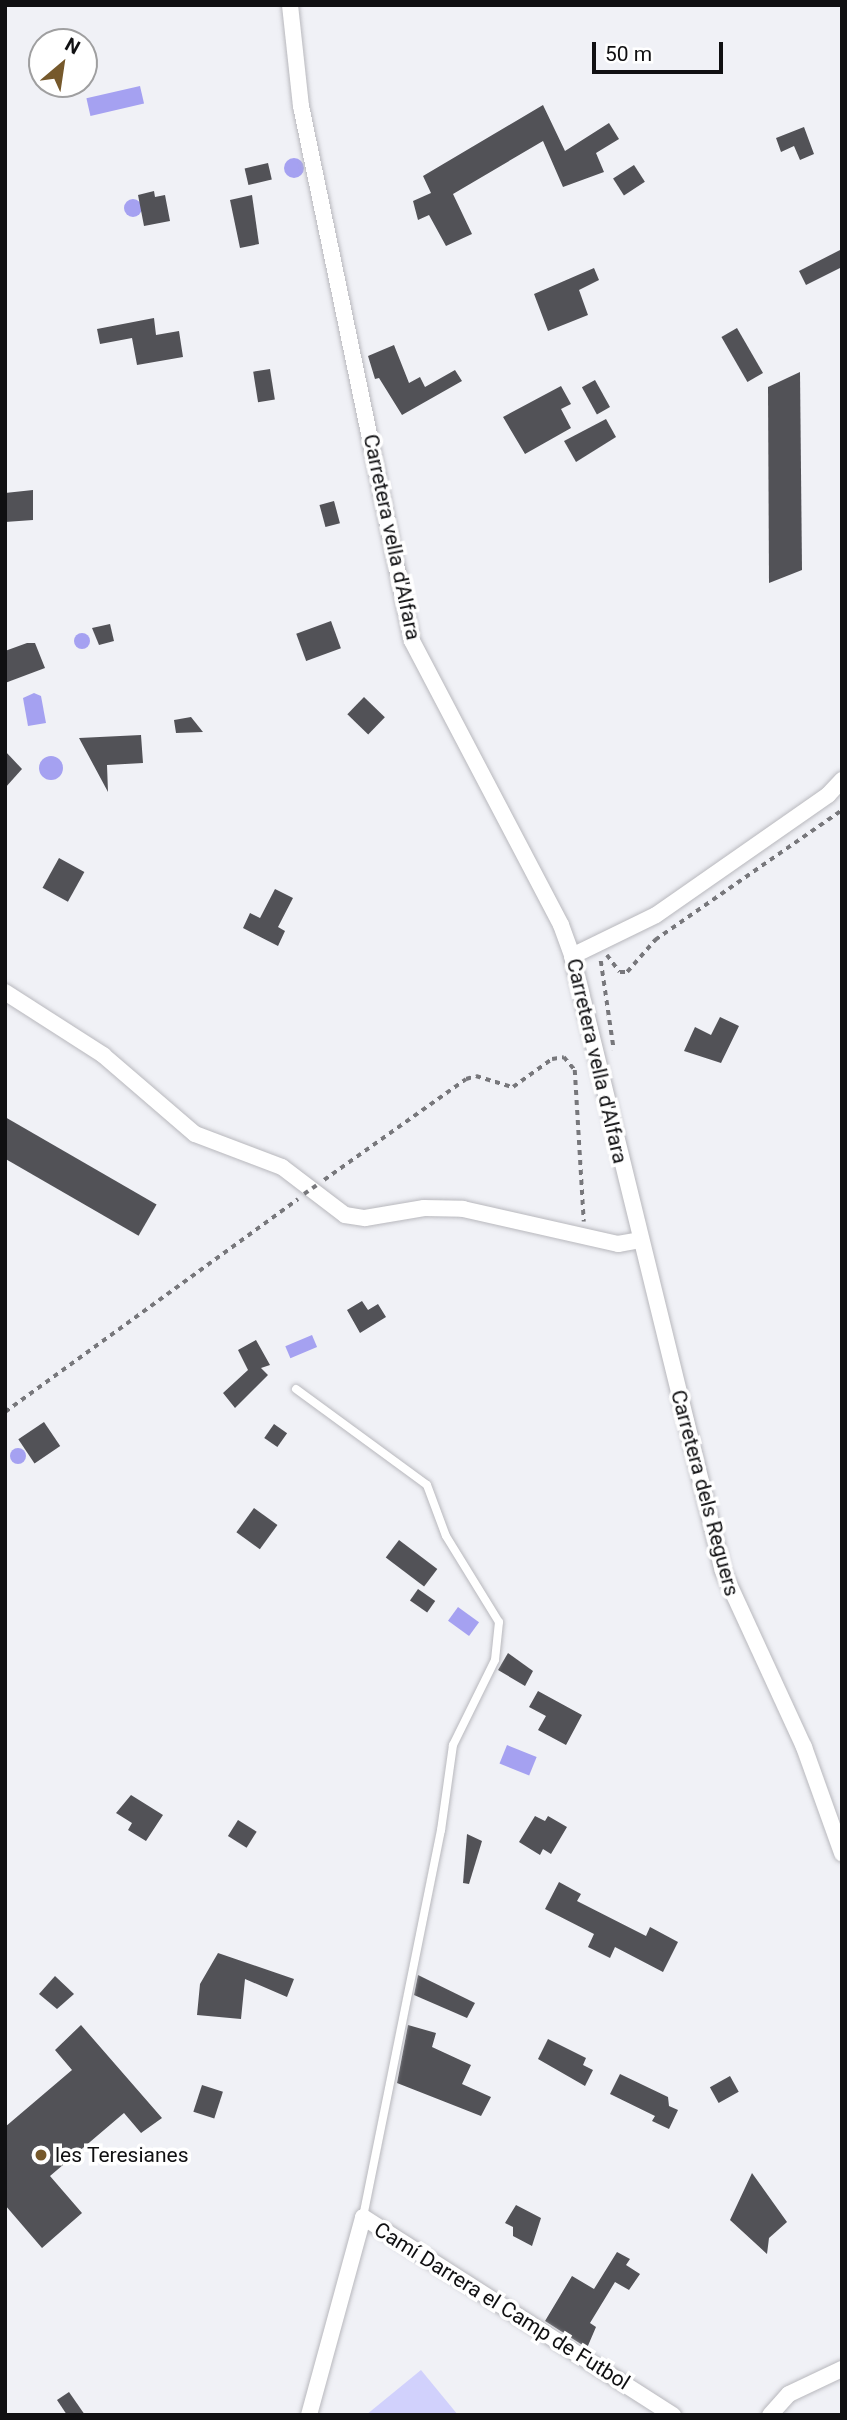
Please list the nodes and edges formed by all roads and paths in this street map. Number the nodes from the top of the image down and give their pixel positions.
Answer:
1 (290, 5) edge
2 (842, 780) edge
3 (842, 810) edge
4 (673, 928) dead end
5 (572, 956) junction
6 (5, 992) edge
7 (466, 1079) dead end
8 (640, 1240) junction
9 (296, 1389) dead end
10 (5, 1412) edge
11 (842, 1853) edge
12 (363, 2217) junction
13 (842, 2369) edge
14 (309, 2415) edge
15 (673, 2415) edge
16 (770, 2415) edge

1 - 5 street, Carretera vella d'Alfara
2 - 5 street
3 - 4 path
5 - 8 street, Carretera vella d'Alfara
6 - 8 street
7 - 10 path, bridge
8 - 11 street, Carretera dels Reguers
9 - 12 lane
12 - 14 street, Camí Darrera el Camp de Futbol
12 - 15 street, Camí Darrera el Camp de Futbol
13 - 16 street

